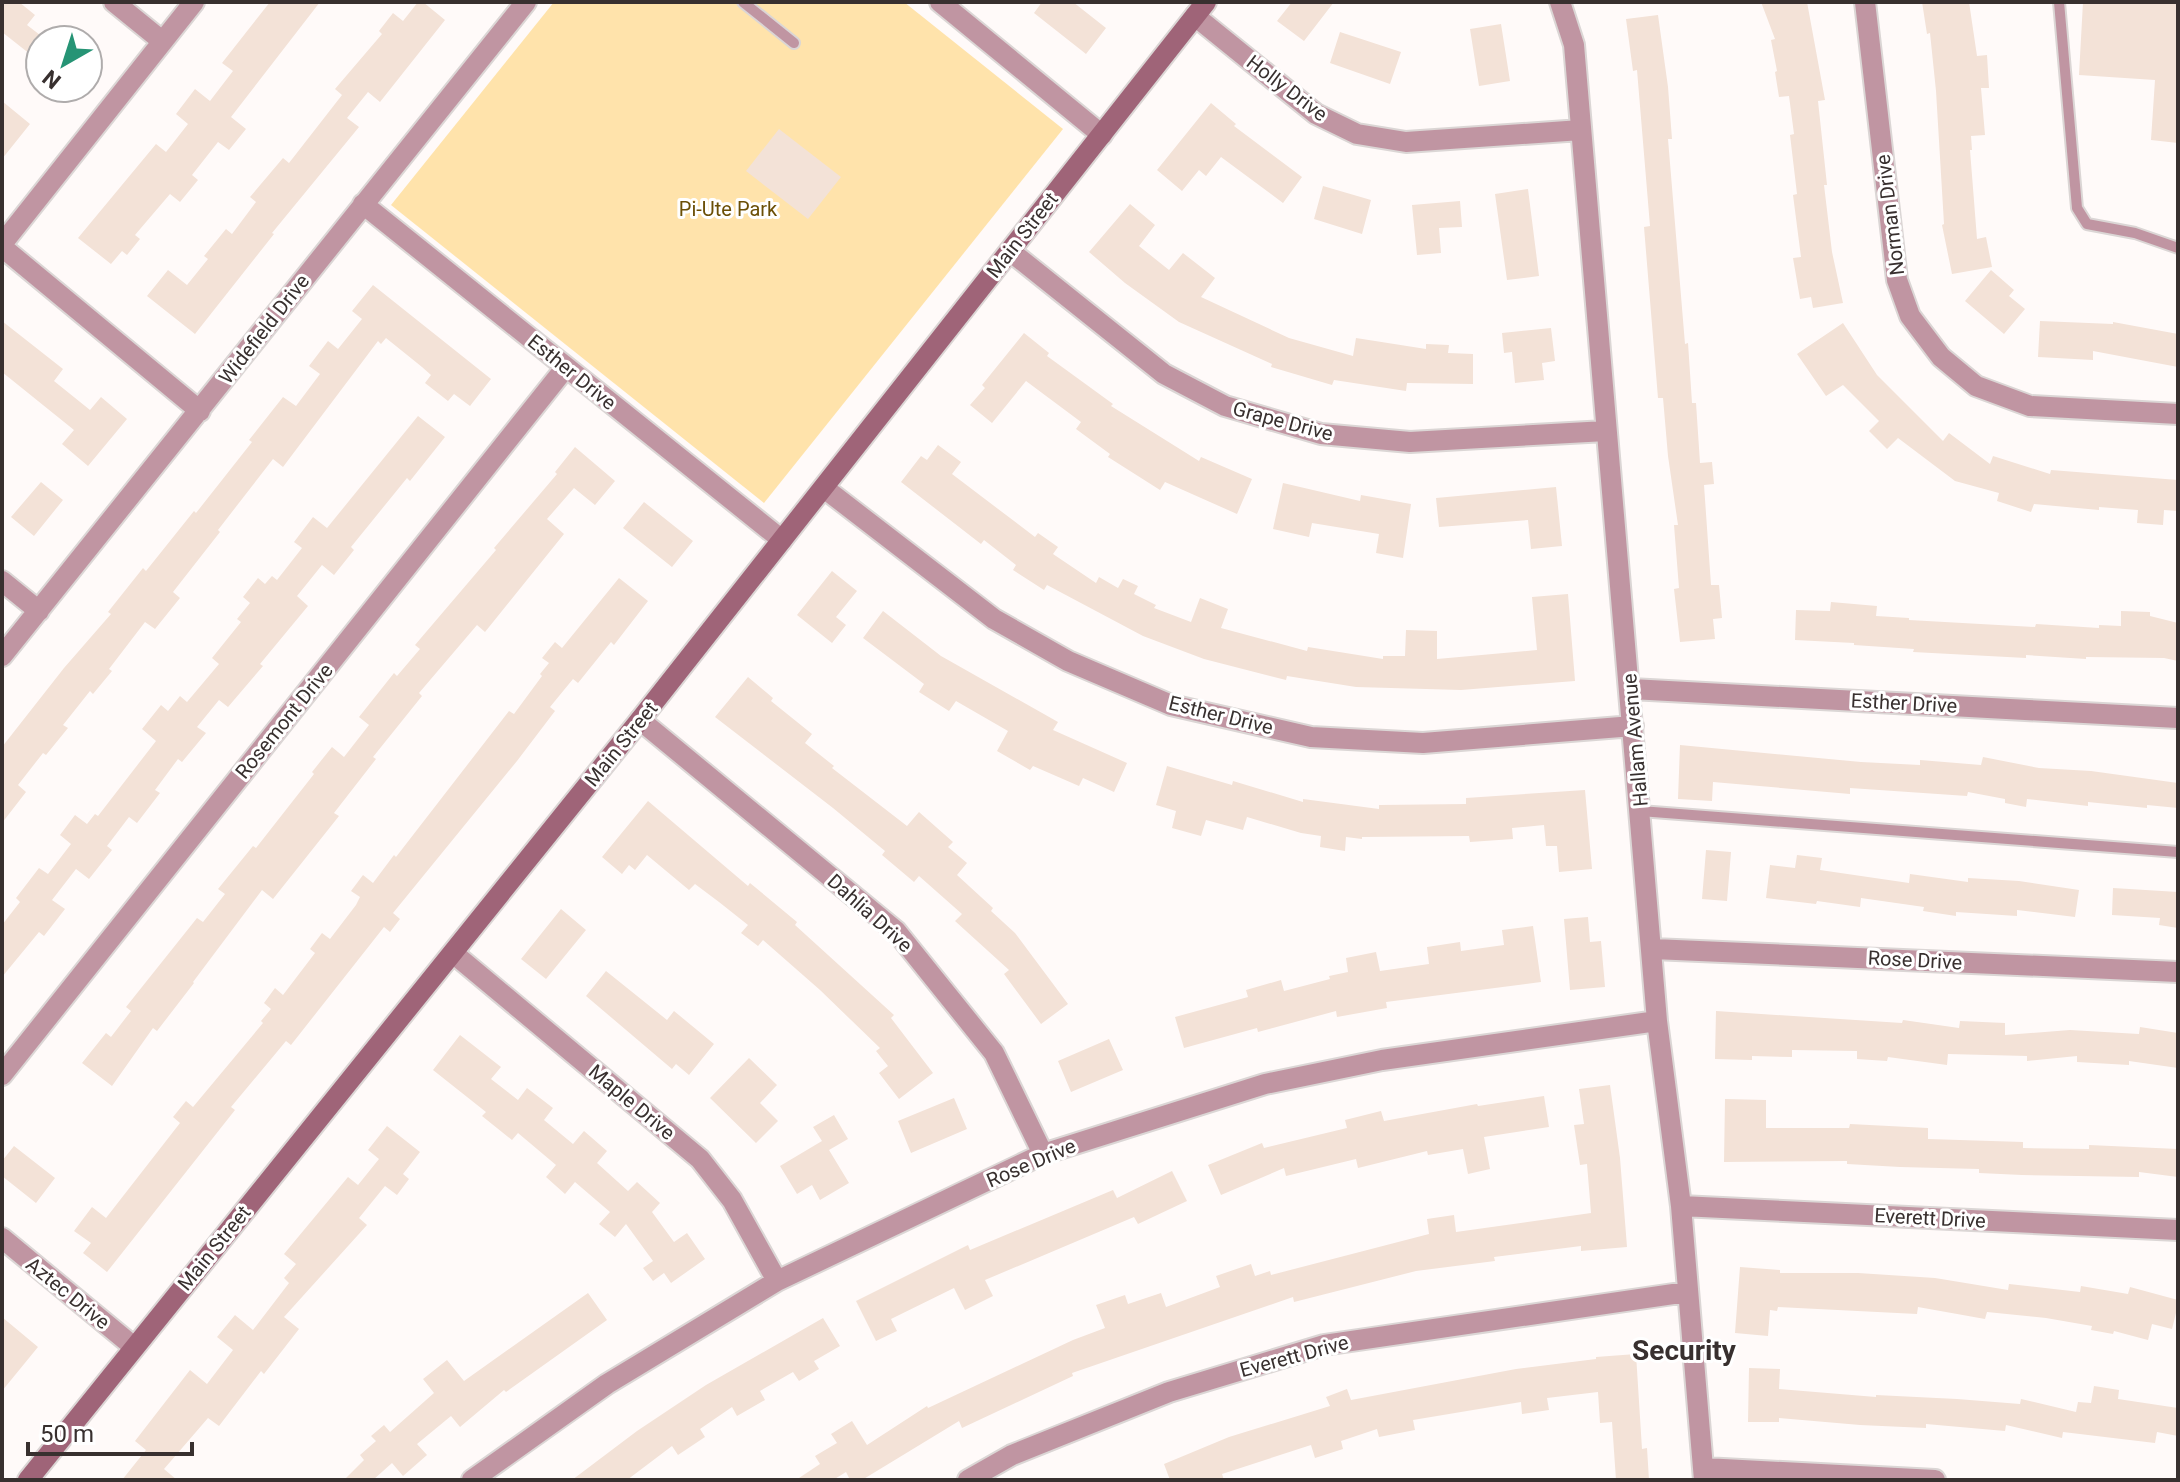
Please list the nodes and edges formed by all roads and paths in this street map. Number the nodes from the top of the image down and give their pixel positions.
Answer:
1 (114, 2) edge
2 (194, 2) edge
3 (526, 2) edge
4 (743, 2) edge
5 (940, 2) edge
6 (1560, 2) edge
7 (1865, 2) edge
8 (2059, 2) edge
9 (1200, 9) edge
10 (162, 41) junction
11 (794, 43) dead end
12 (1581, 130) junction
13 (1102, 135) junction
14 (363, 204) junction
15 (2, 246) edge
16 (2178, 248) edge
17 (1010, 251) junction
18 (566, 367) junction
19 (200, 411) junction
20 (2178, 414) edge
21 (1606, 431) junction
22 (824, 488) junction
23 (782, 540) junction
24 (2, 581) edge
25 (39, 611) junction
26 (2, 656) edge
27 (1631, 689) junction
28 (2178, 718) edge
29 (640, 720) junction
30 (1633, 726) junction
31 (1640, 811) junction
32 (2178, 852) edge
33 (1653, 949) junction
34 (453, 953) junction
35 (2178, 972) edge
36 (1657, 1021) junction
37 (2, 1075) edge
38 (1043, 1154) junction
39 (1681, 1206) junction
40 (2178, 1230) edge
41 (2, 1238) edge
42 (777, 1281) junction
43 (1687, 1292) junction
44 (134, 1347) junction
45 (1704, 1474) edge
46 (28, 1480) edge
47 (472, 1480) edge
48 (968, 1480) edge
49 (1935, 1480) edge

1 - 10 street
2 - 10 street
3 - 14 street, Widefield Drive
4 - 11 lane
5 - 13 street
6 - 12 street, Hallam Avenue
7 - 20 street, Norman Drive
8 - 16 lane
9 - 12 street, Holly Drive
9 - 13 main road, Main Street
10 - 15 street
12 - 21 street, Hallam Avenue
13 - 17 main road, Main Street
14 - 18 street, Esther Drive
14 - 19 street, Widefield Drive
15 - 19 street
17 - 21 street, Grape Drive
17 - 22 main road, Main Street
18 - 23 street, Esther Drive
18 - 37 street, Rosemont Drive
19 - 25 street, Widefield Drive
21 - 27 street, Hallam Avenue
22 - 23 main road, Main Street
22 - 30 street, Esther Drive
23 - 29 main road, Main Street
24 - 25 street
25 - 26 street, Widefield Drive
27 - 28 street, Esther Drive
27 - 30 street, Hallam Avenue
29 - 34 main road, Main Street
29 - 38 street, Dahlia Drive
30 - 31 street, Hallam Avenue
31 - 32 lane
31 - 33 street, Hallam Avenue
33 - 35 street, Rose Drive
33 - 36 street, Hallam Avenue
34 - 42 street, Maple Drive
34 - 44 main road, Main Street
36 - 38 street, Rose Drive
36 - 39 street, Hallam Avenue
38 - 42 street, Rose Drive
39 - 40 street, Everett Drive
39 - 43 street, Hallam Avenue
41 - 44 street, Aztec Drive
42 - 47 street, Rose Drive
43 - 45 street, Hallam Avenue
43 - 48 street, Everett Drive
44 - 46 main road, Main Street
45 - 49 street

